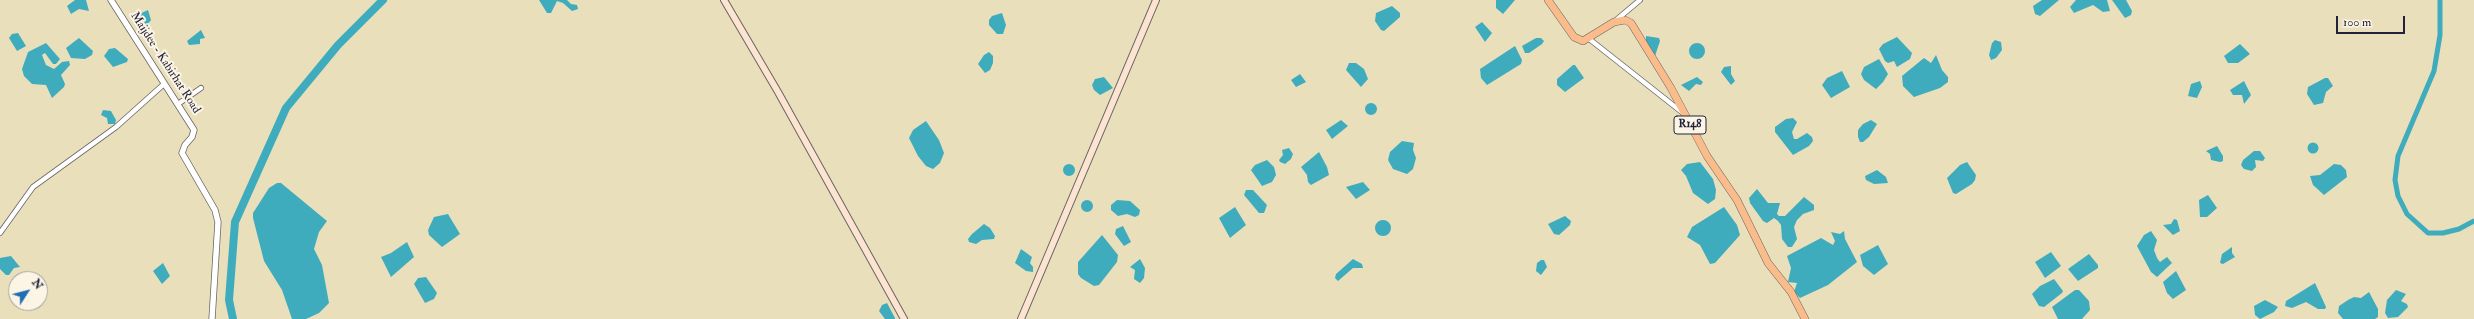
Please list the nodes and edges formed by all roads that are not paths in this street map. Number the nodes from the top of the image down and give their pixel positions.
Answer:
1 (111, 0) edge
2 (724, 0) edge
3 (1156, 0) edge
4 (1548, 0) edge
5 (1640, 0) edge
6 (1614, 22) junction
7 (1588, 38) junction
8 (164, 84) junction
9 (201, 88) dead end
10 (178, 104) junction
11 (1684, 114) junction
12 (0, 233) edge
13 (212, 319) edge
14 (904, 319) edge
15 (1021, 319) edge
16 (1804, 319) edge

1 - 8 street, Maijdee - Kabirhat Road
2 - 14 main road
3 - 15 main road
4 - 7 main road
5 - 6 street
6 - 7 main road
6 - 11 main road, R148
7 - 11 street
8 - 10 street, Maijdee - Kabirhat Road
8 - 12 street
9 - 10 street
10 - 13 street, Maijdee - Kabirhat Road
11 - 16 main road, R148

